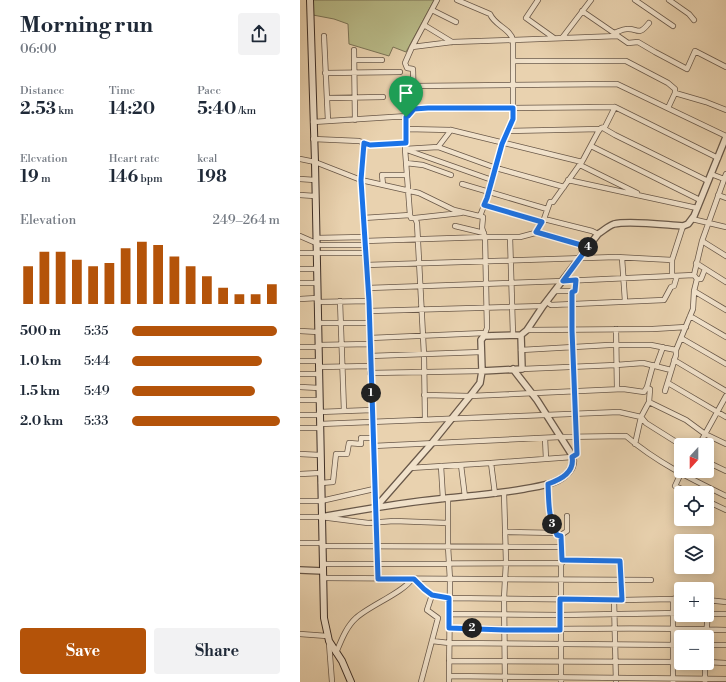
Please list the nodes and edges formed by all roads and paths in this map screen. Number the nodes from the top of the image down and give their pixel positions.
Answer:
1 (310, 0) edge
2 (437, 0) edge
3 (456, 0) edge
4 (591, 0) edge
5 (635, 0) edge
6 (669, 0) edge
7 (536, 1) edge
8 (432, 10) junction
9 (582, 11) junction
10 (694, 20) dead end
11 (456, 22) dead end
12 (650, 23) dead end
13 (424, 25) junction
14 (673, 26) dead end
15 (616, 34) junction
16 (324, 36) dead end
17 (554, 38) junction
18 (562, 38) junction
19 (514, 40) junction
20 (452, 42) junction
21 (412, 48) junction
22 (354, 50) dead end
23 (354, 60) junction
24 (382, 60) dead end
25 (513, 61) junction
26 (726, 67) edge
27 (400, 72) dead end
28 (354, 73) junction
29 (325, 74) junction
30 (513, 84) junction
31 (414, 86) junction
32 (675, 93) junction
33 (355, 97) junction
34 (383, 97) dead end
35 (327, 98) junction
36 (615, 107) junction
37 (513, 108) junction
38 (668, 108) junction
39 (414, 109) junction
40 (726, 110) edge
41 (406, 117) junction
42 (355, 120) junction
43 (328, 121) junction
44 (313, 122) junction
45 (602, 128) junction
46 (406, 129) junction
47 (451, 130) junction
48 (508, 131) junction
49 (726, 137) edge
50 (313, 140) junction
51 (503, 142) junction
52 (364, 143) junction
53 (406, 143) junction
54 (591, 146) junction
55 (438, 148) junction
56 (405, 149) junction
57 (426, 156) junction
58 (718, 158) junction
59 (300, 159) edge
60 (315, 162) junction
61 (406, 163) junction
62 (581, 163) junction
63 (423, 165) junction
64 (496, 168) junction
65 (711, 174) junction
66 (407, 175) junction
67 (451, 175) dead end
68 (725, 177) edge
69 (300, 179) edge
70 (315, 180) junction
71 (361, 180) junction
72 (492, 180) junction
73 (568, 180) junction
74 (708, 181) junction
75 (462, 184) dead end
76 (383, 185) junction
77 (564, 186) junction
78 (409, 191) junction
79 (489, 193) junction
80 (300, 195) edge
81 (718, 195) junction
82 (315, 196) junction
83 (644, 196) junction
84 (726, 198) edge
85 (700, 200) junction
86 (484, 205) junction
87 (697, 208) junction
88 (547, 209) junction
89 (464, 212) junction
90 (410, 215) junction
91 (480, 216) junction
92 (363, 218) junction
93 (415, 218) junction
94 (692, 219) junction
95 (543, 221) junction
96 (708, 222) junction
97 (455, 226) dead end
98 (683, 226) junction
99 (726, 227) edge
100 (536, 232) junction
101 (598, 234) junction
102 (484, 235) junction
103 (300, 236) edge
104 (510, 237) junction
105 (418, 240) junction
106 (365, 241) junction
107 (702, 241) junction
108 (316, 242) junction
109 (588, 247) junction
110 (300, 253) edge
111 (316, 253) junction
112 (366, 253) junction
113 (726, 256) edge
114 (580, 258) junction
115 (622, 258) junction
116 (511, 260) junction
117 (672, 260) junction
118 (485, 261) junction
119 (419, 263) junction
120 (696, 263) junction
121 (366, 265) junction
122 (300, 269) edge
123 (317, 269) junction
124 (705, 270) junction
125 (694, 275) junction
126 (672, 276) junction
127 (678, 276) junction
128 (623, 278) junction
129 (697, 279) junction
130 (576, 280) junction
131 (563, 281) junction
132 (726, 282) edge
133 (300, 283) edge
134 (317, 283) junction
135 (512, 283) junction
136 (485, 284) junction
137 (420, 286) junction
138 (368, 288) junction
139 (555, 291) junction
140 (694, 291) junction
141 (572, 292) junction
142 (300, 299) edge
143 (317, 300) junction
144 (340, 301) junction
145 (369, 301) junction
146 (625, 302) junction
147 (545, 304) junction
148 (572, 304) junction
149 (512, 307) junction
150 (486, 308) junction
151 (421, 309) junction
152 (726, 310) edge
153 (369, 311) junction
154 (690, 316) junction
155 (341, 322) junction
156 (369, 322) junction
157 (318, 323) junction
158 (686, 327) junction
159 (616, 329) junction
160 (527, 330) junction
161 (572, 330) junction
162 (300, 331) edge
163 (318, 332) junction
164 (484, 335) junction
165 (521, 335) junction
166 (423, 336) junction
167 (513, 336) junction
168 (726, 337) edge
169 (370, 338) junction
170 (681, 338) junction
171 (370, 344) junction
172 (342, 345) junction
173 (616, 345) junction
174 (318, 346) junction
175 (663, 346) junction
176 (300, 347) edge
177 (572, 348) junction
178 (521, 350) junction
179 (676, 350) junction
180 (481, 352) junction
181 (424, 355) junction
182 (370, 356) junction
183 (674, 360) junction
184 (300, 361) edge
185 (319, 364) junction
186 (726, 364) edge
187 (616, 365) junction
188 (655, 365) junction
189 (370, 366) junction
190 (573, 366) junction
191 (343, 367) junction
192 (513, 369) junction
193 (522, 369) junction
194 (671, 370) junction
195 (482, 371) junction
196 (423, 372) junction
197 (370, 373) junction
198 (300, 374) edge
199 (319, 374) junction
200 (668, 383) junction
201 (300, 387) edge
202 (647, 387) junction
203 (319, 388) junction
204 (617, 389) junction
205 (574, 391) junction
206 (665, 391) dead end
207 (726, 391) edge
208 (531, 393) junction
209 (424, 395) junction
210 (470, 396) junction
211 (726, 396) edge
212 (300, 400) edge
213 (319, 400) junction
214 (649, 402) junction
215 (372, 410) junction
216 (344, 411) junction
217 (319, 413) junction
218 (575, 413) junction
219 (717, 413) junction
220 (545, 414) junction
221 (300, 415) edge
222 (641, 417) junction
223 (726, 417) edge
224 (452, 418) junction
225 (425, 420) junction
226 (372, 422) junction
227 (320, 426) junction
228 (300, 428) edge
229 (705, 434) junction
230 (560, 437) junction
231 (576, 437) junction
232 (373, 438) junction
233 (544, 438) junction
234 (703, 438) edge
235 (674, 441) edge
236 (432, 443) junction
237 (636, 444) junction
238 (726, 444) edge
239 (373, 446) junction
240 (300, 454) edge
241 (320, 455) junction
242 (572, 457) junction
243 (546, 459) junction
244 (491, 463) junction
245 (461, 465) junction
246 (714, 465) edge
247 (441, 466) junction
248 (409, 468) junction
249 (674, 468) edge
250 (726, 471) edge
251 (320, 473) junction
252 (300, 474) edge
253 (692, 478) edge
254 (321, 483) junction
255 (548, 484) junction
256 (374, 489) junction
257 (504, 493) junction
258 (495, 494) junction
259 (726, 496) edge
260 (465, 497) junction
261 (445, 499) junction
262 (300, 501) edge
263 (321, 501) junction
264 (714, 504) edge
265 (376, 507) junction
266 (726, 510) edge
267 (300, 516) edge
268 (567, 516) dead end
269 (321, 517) junction
270 (376, 522) junction
271 (448, 523) junction
272 (505, 532) junction
273 (556, 532) junction
274 (561, 536) junction
275 (300, 543) edge
276 (322, 545) junction
277 (377, 545) junction
278 (448, 546) junction
279 (505, 546) junction
280 (561, 547) junction
281 (562, 561) junction
282 (449, 562) junction
283 (506, 562) junction
284 (378, 563) junction
285 (323, 564) junction
286 (300, 570) edge
287 (323, 571) junction
288 (323, 578) junction
289 (378, 579) junction
290 (413, 579) junction
291 (505, 579) junction
292 (450, 580) junction
293 (561, 580) junction
294 (621, 580) junction
295 (651, 580) dead end
296 (432, 595) junction
297 (449, 598) junction
298 (504, 598) junction
299 (560, 599) junction
300 (614, 599) junction
301 (673, 599) joint
302 (622, 600) junction
303 (714, 601) edge
304 (726, 602) edge
305 (673, 613) junction
306 (449, 614) junction
307 (505, 614) junction
308 (614, 614) junction
309 (714, 614) edge
310 (726, 614) edge
311 (560, 615) junction
312 (707, 622) edge
313 (449, 628) junction
314 (673, 628) junction
315 (615, 629) junction
316 (707, 629) junction
317 (505, 630) junction
318 (560, 630) junction
319 (726, 630) edge
320 (300, 634) edge
321 (328, 638) junction
322 (432, 641) junction
323 (505, 643) junction
324 (449, 644) junction
325 (560, 644) junction
326 (615, 644) junction
327 (673, 644) junction
328 (714, 645) edge
329 (726, 645) edge
330 (336, 653) junction
331 (449, 661) junction
332 (505, 661) junction
333 (561, 662) junction
334 (616, 662) junction
335 (674, 662) junction
336 (726, 662) edge
337 (714, 663) edge
338 (706, 670) edge
339 (449, 676) junction
340 (505, 679) edge
341 (726, 679) edge
342 (561, 680) edge
343 (616, 680) edge
344 (673, 680) edge
345 (705, 680) edge
346 (332, 682) edge
347 (352, 682) edge
348 (421, 682) edge
349 (449, 682) edge

1 - 44 main road
2 - 8 street
3 - 19 street
4 - 9 street
5 - 14 street
6 - 10 street
7 - 17 street
8 - 11 street
8 - 13 street
9 - 15 street
9 - 18 street
12 - 15 street
13 - 20 street
13 - 21 street
15 - 18 street
15 - 26 street
16 - 29 street
17 - 18 street
17 - 19 street
19 - 20 street
19 - 25 street
20 - 21 street
21 - 31 street
22 - 23 street
23 - 24 street
23 - 28 street
25 - 30 street
25 - 32 street
27 - 28 street
28 - 29 street
28 - 33 street
29 - 35 street
30 - 31 street
30 - 37 street
30 - 38 street
31 - 39 street
32 - 38 street
32 - 40 street
33 - 34 street
33 - 35 street
33 - 42 street
35 - 43 street
36 - 37 street
36 - 45 street
36 - 58 street
37 - 39 street
37 - 48 street
38 - 49 street
39 - 41 street
41 - 42 street
41 - 46 street
42 - 43 street
43 - 44 street
44 - 50 main road
45 - 48 street
45 - 54 street
45 - 74 street
46 - 47 street
46 - 53 street
47 - 51 street
47 - 55 street
48 - 51 street
49 - 58 street
50 - 52 street
50 - 60 main road
51 - 62 street
51 - 64 street
52 - 53 street
52 - 71 street
53 - 56 street
54 - 62 street
54 - 85 street
55 - 56 street
55 - 64 street
56 - 57 street
56 - 61 street
57 - 63 street
57 - 72 street
58 - 65 street
59 - 60 street
60 - 70 main road
60 - 71 street
61 - 63 street
61 - 66 street
62 - 73 street
62 - 83 street
63 - 67 street
64 - 72 street
64 - 77 street
65 - 68 street
65 - 74 street
66 - 76 street
66 - 78 street
68 - 81 street
69 - 70 street
70 - 82 main road
71 - 76 street
71 - 92 street
72 - 79 street
73 - 77 street
73 - 83 street
74 - 85 street
75 - 79 street
76 - 78 street
77 - 88 street
78 - 89 street
78 - 90 street
79 - 86 street
79 - 88 street
80 - 82 street
81 - 84 street
81 - 96 street
82 - 108 main road
83 - 87 street
85 - 87 street
86 - 91 street
86 - 95 street
87 - 94 street
88 - 95 street
89 - 91 street
89 - 93 street
90 - 92 street
90 - 93 street
91 - 102 street
92 - 106 street
93 - 105 street
94 - 96 street
94 - 98 street
95 - 100 street
95 - 101 street
96 - 99 street
96 - 107 street
97 - 102 street
98 - 101 street
98 - 117 street
100 - 104 street
100 - 109 street
101 - 109 street
102 - 104 street
102 - 105 street
102 - 118 street
103 - 108 street
104 - 116 street
105 - 106 street
105 - 119 street
106 - 108 street
106 - 108 street
106 - 112 street
107 - 113 street
107 - 120 street
108 - 111 main road
109 - 114 street
110 - 111 street
111 - 112 street
111 - 123 main road
112 - 121 street
114 - 115 street
114 - 116 street
114 - 131 street
115 - 117 street
115 - 128 street
116 - 118 street
116 - 135 street
117 - 126 street
118 - 119 street
118 - 136 street
119 - 121 street
119 - 137 street
120 - 124 street
120 - 125 street
121 - 138 street
122 - 123 street
123 - 134 main road
124 - 129 street
124 - 132 street
125 - 127 street
125 - 129 street
126 - 127 street
126 - 128 street
127 - 146 street
128 - 130 street
128 - 146 street
129 - 140 street
130 - 131 street
130 - 141 street
131 - 135 street
131 - 139 street
133 - 134 street
134 - 143 main road
135 - 136 street
135 - 149 street
136 - 137 street
136 - 150 street
137 - 138 street
137 - 151 street
138 - 145 street
139 - 141 street
139 - 147 street
140 - 152 street
140 - 154 street
141 - 148 street
142 - 143 street
143 - 144 street
143 - 157 main road
144 - 145 street
144 - 155 street
145 - 153 street
146 - 148 street
147 - 148 street
147 - 149 street
147 - 160 street
148 - 161 street
149 - 150 street
149 - 167 street
150 - 151 street
150 - 164 street
151 - 153 street
151 - 166 street
153 - 156 street
154 - 158 street
154 - 168 street
155 - 156 street
155 - 157 street
155 - 172 street
156 - 169 street
157 - 163 main road
158 - 159 street
158 - 170 street
159 - 161 street
159 - 173 street
160 - 161 street
160 - 165 street
161 - 177 street
162 - 163 street
163 - 174 main road
164 - 166 street
164 - 167 street
164 - 180 street
165 - 167 street
165 - 178 street
166 - 169 street
166 - 181 street
169 - 171 street
170 - 179 street
170 - 186 street
171 - 172 street
171 - 182 street
172 - 174 street
172 - 191 street
173 - 175 street
173 - 177 street
173 - 187 street
174 - 176 street
174 - 185 main road
175 - 179 street
175 - 188 street
177 - 178 street
177 - 190 street
178 - 193 street
179 - 183 street
180 - 181 street
180 - 195 street
181 - 182 street
181 - 196 street
182 - 189 street
183 - 194 street
183 - 207 street
184 - 185 street
185 - 191 street
185 - 199 main road
187 - 188 street
187 - 190 street
187 - 204 street
188 - 194 street
188 - 202 street
189 - 191 street
189 - 197 street
190 - 193 street
190 - 205 street
191 - 216 street
192 - 193 street
192 - 195 street
192 - 208 street
194 - 200 street
195 - 196 street
195 - 210 street
196 - 197 street
196 - 209 street
197 - 215 street
198 - 199 street
199 - 203 main road
200 - 206 street
200 - 219 street
201 - 203 street
202 - 204 street
202 - 214 street
203 - 213 main road
204 - 205 street
205 - 208 street
205 - 218 street
208 - 210 street
208 - 220 street
209 - 210 street
209 - 225 street
210 - 224 street
211 - 219 street
212 - 213 street
213 - 217 main road
214 - 222 street
214 - 229 street
215 - 216 street
215 - 226 street
216 - 217 street
217 - 221 street
217 - 227 main road
218 - 220 street
218 - 222 street
218 - 231 street
219 - 223 street
219 - 229 street
220 - 224 street
220 - 230 street
222 - 235 street
222 - 237 street
224 - 225 street
224 - 236 street
225 - 226 street
226 - 227 street
226 - 232 street
227 - 228 street
227 - 241 main road
229 - 234 street
229 - 238 street
230 - 231 street
230 - 233 street
230 - 242 street
231 - 237 street
231 - 242 street
232 - 239 street
232 - 254 street
233 - 236 street
233 - 243 street
236 - 239 street
236 - 248 street
237 - 249 street
239 - 256 street
240 - 241 street
241 - 251 main road
242 - 243 street
242 - 255 street
243 - 244 street
244 - 245 street
244 - 258 street
245 - 247 street
245 - 260 street
246 - 250 street
247 - 248 street
247 - 261 street
248 - 265 street
251 - 252 street
251 - 254 main road
253 - 259 street
254 - 263 main road
255 - 257 street
255 - 273 street
256 - 263 street
256 - 265 street
257 - 258 street
257 - 272 street
258 - 260 street
260 - 261 street
261 - 265 street
261 - 271 street
262 - 263 street
263 - 269 main road
264 - 266 street
265 - 269 street
265 - 270 street
267 - 269 street
268 - 274 street
269 - 270 street
269 - 276 main road
270 - 271 street
270 - 277 street
271 - 278 street
272 - 273 street
272 - 279 street
273 - 274 street
274 - 280 street
275 - 276 street
276 - 277 street
276 - 285 main road
277 - 278 street
277 - 284 street
278 - 279 street
278 - 282 street
279 - 280 street
279 - 283 street
280 - 281 street
281 - 283 street
281 - 293 street
281 - 294 street
282 - 283 street
282 - 284 street
282 - 292 street
283 - 291 street
284 - 285 street
284 - 289 street
285 - 287 main road
286 - 287 street
287 - 288 main road
288 - 289 street
288 - 321 main road
289 - 290 street
290 - 292 street
290 - 296 street
290 - 330 street
291 - 292 street
291 - 293 street
291 - 298 street
292 - 297 street
293 - 294 street
293 - 299 street
294 - 295 street
294 - 302 street
296 - 297 street
296 - 322 street
297 - 298 street
297 - 306 street
298 - 299 street
298 - 307 street
299 - 300 street
299 - 311 street
300 - 302 street
300 - 308 street
301 - 302 street
301 - 305 street
303 - 304 street
305 - 308 street
305 - 314 street
306 - 307 street
306 - 313 street
307 - 311 street
307 - 317 street
308 - 311 street
308 - 315 street
309 - 310 street
311 - 318 street
312 - 316 street
313 - 317 street
313 - 324 street
314 - 315 street
314 - 316 street
314 - 327 street
315 - 318 street
315 - 326 street
316 - 319 street
317 - 318 street
317 - 323 street
318 - 325 street
320 - 321 street
321 - 330 main road
321 - 346 street
322 - 324 street
322 - 348 street
323 - 324 street
323 - 325 street
323 - 332 street
324 - 331 street
325 - 326 street
325 - 333 street
326 - 327 street
326 - 334 street
327 - 335 street
328 - 329 street
330 - 347 main road
331 - 332 street
331 - 339 street
332 - 333 street
332 - 340 street
333 - 334 street
333 - 342 street
334 - 335 street
334 - 343 street
335 - 344 street
336 - 337 street
338 - 345 street
339 - 340 street
339 - 349 street
340 - 342 street
341 - 345 street
342 - 343 street
343 - 344 street
344 - 345 street

